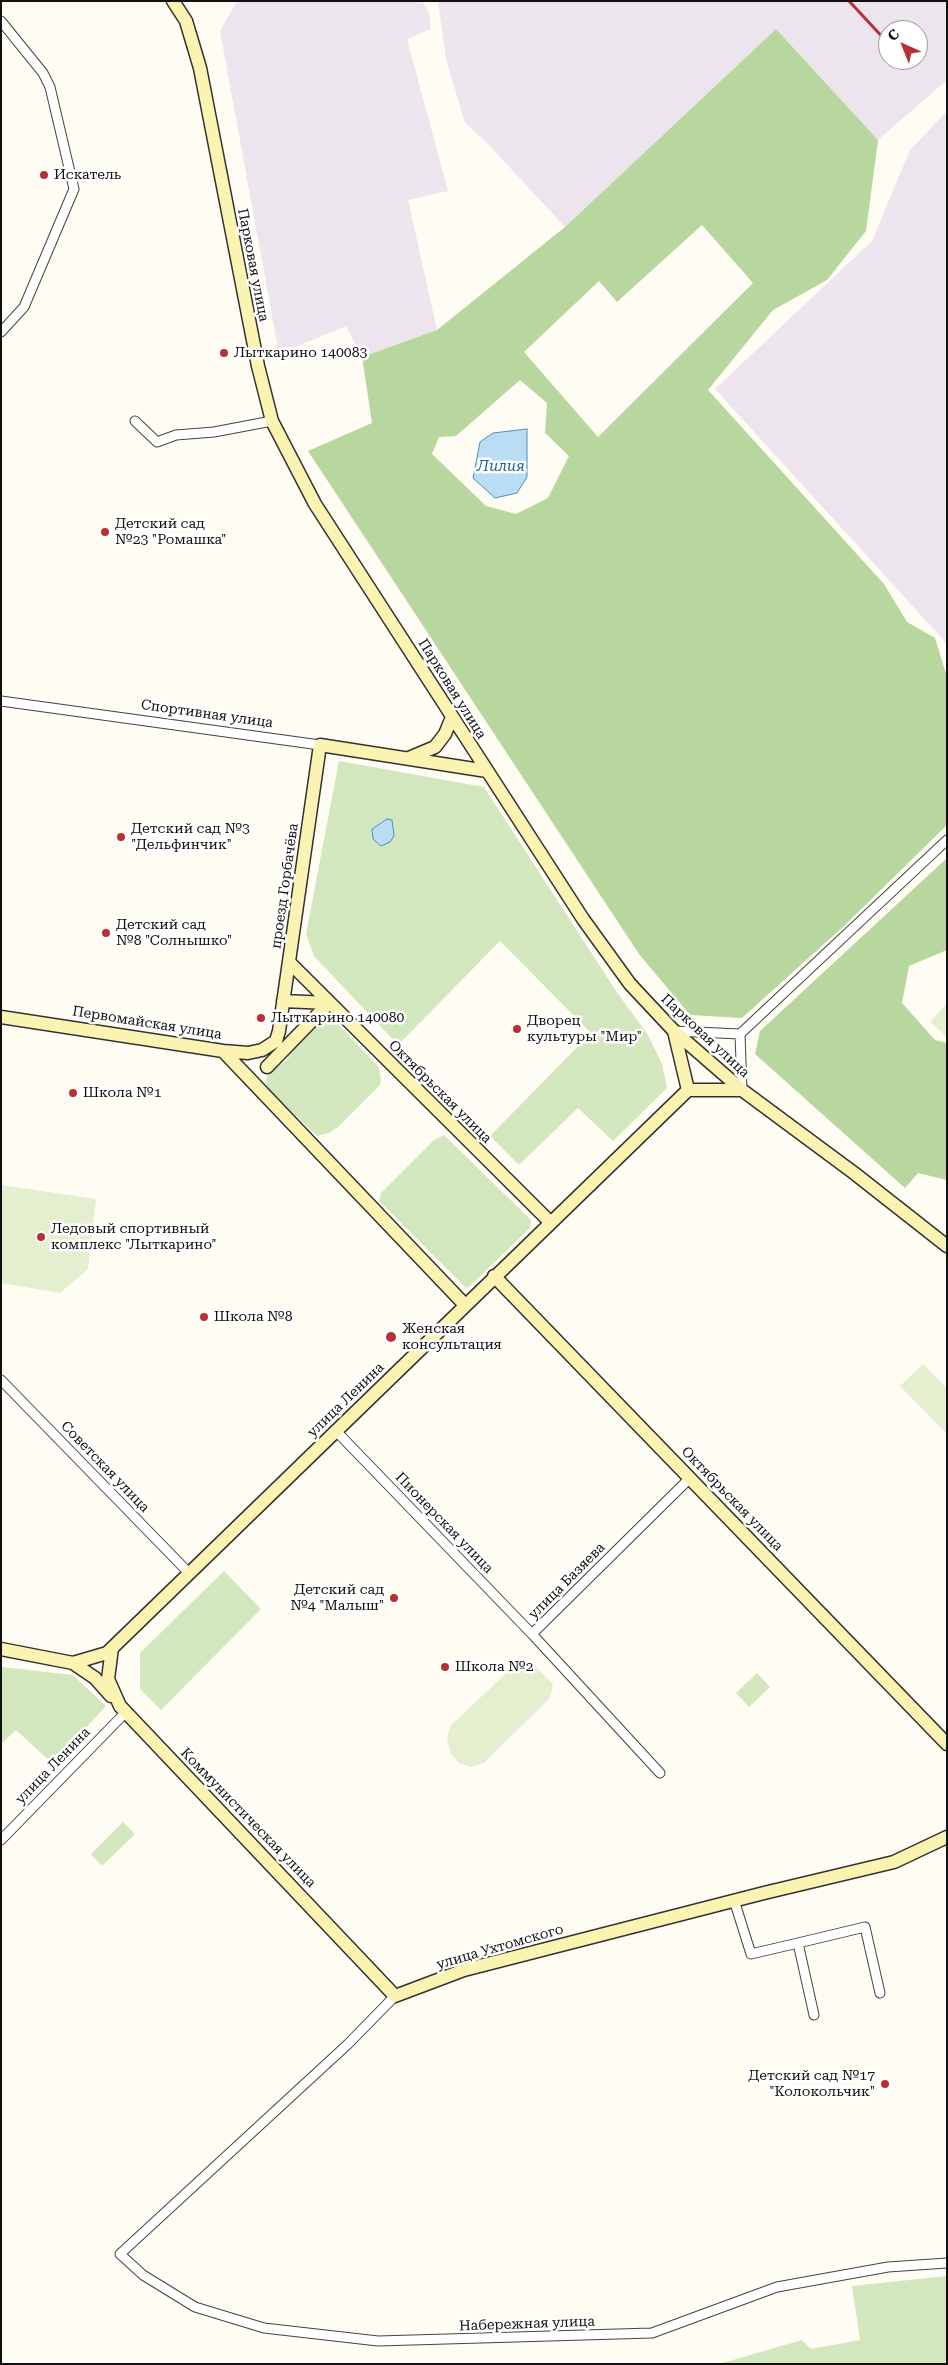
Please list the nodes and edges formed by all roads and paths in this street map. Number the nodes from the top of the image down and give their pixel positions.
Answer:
1 (173, 1) edge
2 (1, 22) edge
3 (1, 332) edge
4 (135, 421) dead end
5 (272, 422) junction
6 (1, 701) edge
7 (452, 717) junction
8 (320, 745) junction
9 (408, 758) junction
10 (487, 771) junction
11 (947, 840) edge
12 (289, 962) junction
13 (284, 1001) junction
14 (329, 1003) junction
15 (1, 1017) edge
16 (674, 1031) junction
17 (740, 1034) junction
18 (278, 1036) junction
19 (223, 1051) junction
20 (268, 1067) junction
21 (260, 1089) junction
22 (688, 1090) junction
23 (742, 1090) junction
24 (550, 1222) junction
25 (947, 1246) edge
26 (494, 1276) junction
27 (465, 1305) junction
28 (1, 1380) edge
29 (336, 1431) junction
30 (690, 1478) junction
31 (189, 1573) junction
32 (532, 1634) junction
33 (112, 1648) junction
34 (1, 1649) edge
35 (73, 1663) junction
36 (123, 1709) junction
37 (947, 1744) edge
38 (660, 1773) dead end
39 (947, 1837) edge
40 (1, 1840) edge
41 (734, 1900) junction
42 (798, 1943) junction
43 (880, 1993) dead end
44 (395, 1996) junction
45 (814, 2015) dead end
46 (120, 2254) joint
47 (947, 2263) edge

1 - 5 street, Парковая улица
2 - 3 street
4 - 5 street
5 - 7 street, Парковая улица
6 - 8 street, Спортивная улица
7 - 9 street
7 - 10 street, Парковая улица
8 - 9 street, Спортивная улица
8 - 12 street, проезд Горбачёва
9 - 10 street, Спортивная улица
10 - 16 street, Парковая улица
11 - 17 street
12 - 13 street, проезд Горбачёва
12 - 14 street, Октябрьская улица
13 - 14 street
13 - 18 street, проезд Горбачёва
14 - 20 street
14 - 24 street, Октябрьская улица
15 - 19 street, Первомайская улица
16 - 17 street
16 - 22 street
16 - 23 street, Парковая улица
17 - 23 street
18 - 19 street, Первомайская улица
18 - 20 street, проезд Горбачёва
19 - 21 street
20 - 21 street, проезд Горбачёва
21 - 27 street
22 - 23 street
22 - 24 street, улица Ленина
23 - 25 street, Парковая улица
24 - 26 street, улица Ленина
26 - 27 street, улица Ленина
26 - 30 street, Октябрьская улица
27 - 29 street, улица Ленина
28 - 31 street, Советская улица
29 - 31 street, улица Ленина
29 - 32 street, Пионерская улица
30 - 32 street, улица Базяева
30 - 37 street, Октябрьская улица
31 - 33 street, улица Ленина
32 - 38 street, улица Базяева
33 - 35 street, улица Ленина
33 - 36 street, Коммунистическая улица
34 - 35 street
35 - 36 street
36 - 40 street, улица Ленина
36 - 44 street, Коммунистическая улица
39 - 41 street, улица Ухтомского
41 - 42 street
41 - 44 street, улица Ухтомского
42 - 43 street
42 - 45 street
44 - 46 street, улица Ухтомского
46 - 47 street, Набережная улица

